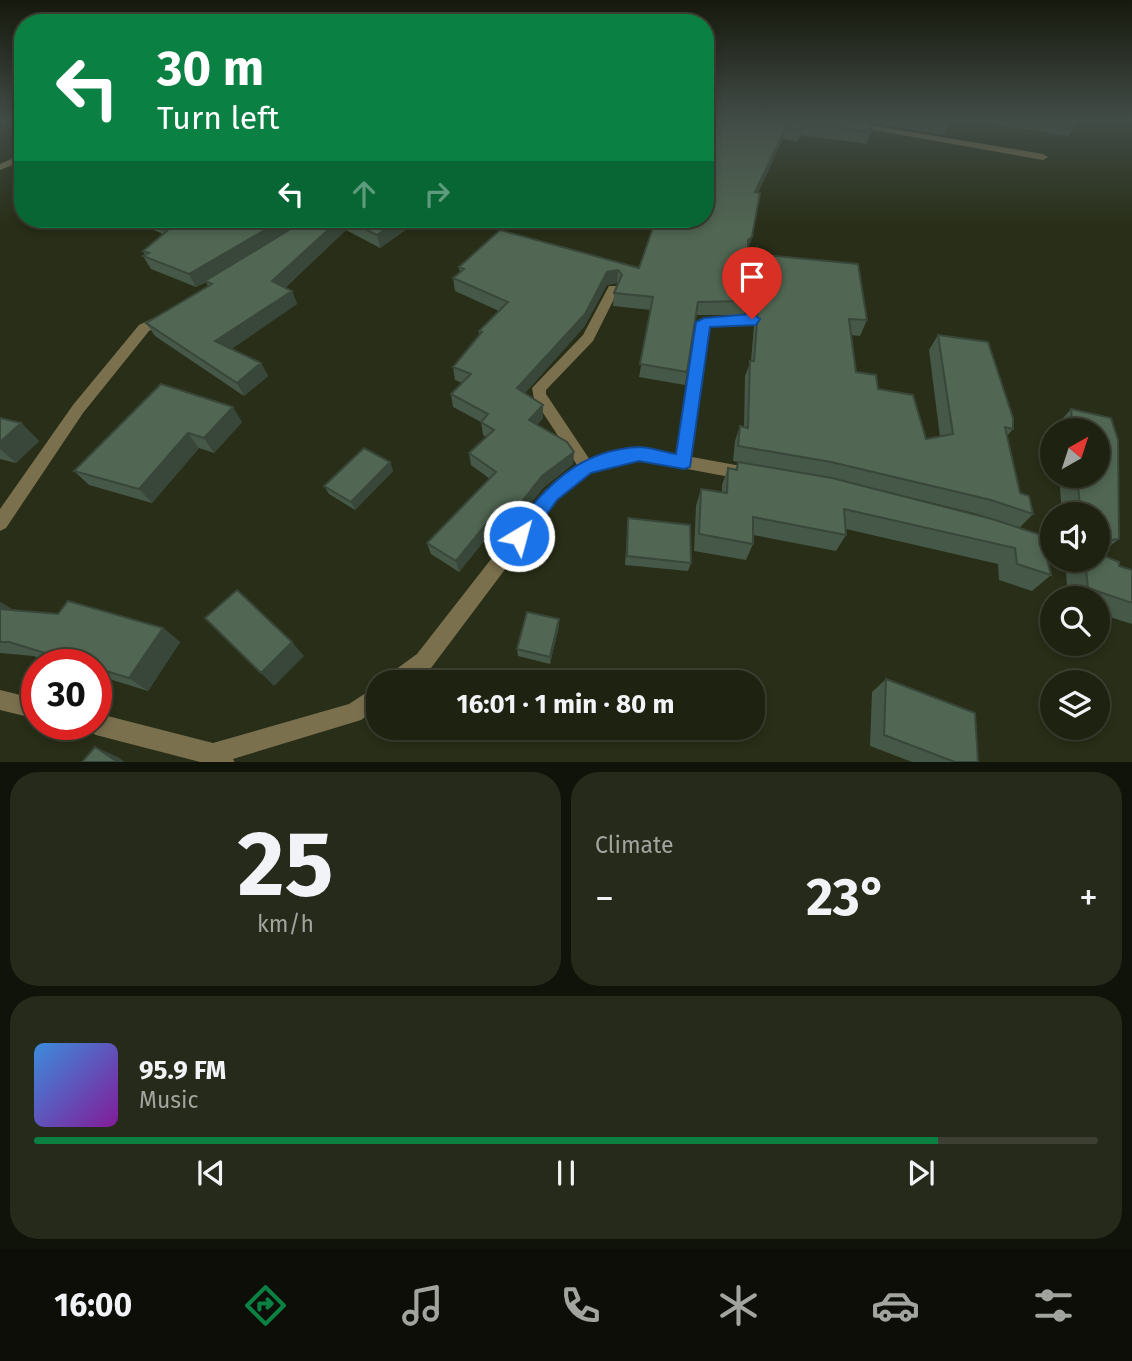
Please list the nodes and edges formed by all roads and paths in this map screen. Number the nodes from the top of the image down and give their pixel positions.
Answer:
1 (1028, 156) edge
2 (1042, 158) dead end
3 (752, 253) dead end
4 (613, 289) edge
5 (180, 306) edge
6 (684, 462) junction
7 (586, 467) junction
8 (760, 475) edge
9 (0, 523) edge
10 (1014, 538) edge
11 (1040, 546) edge
12 (412, 670) edge
13 (0, 700) edge
14 (366, 704) edge
15 (21, 705) edge
16 (112, 728) edge
17 (219, 758) edge

1 - 2 street
3 - 6 street
4 - 7 street
5 - 9 street
6 - 7 street
6 - 8 street
7 - 12 street
10 - 11 street
13 - 15 street
14 - 17 street
16 - 17 street

